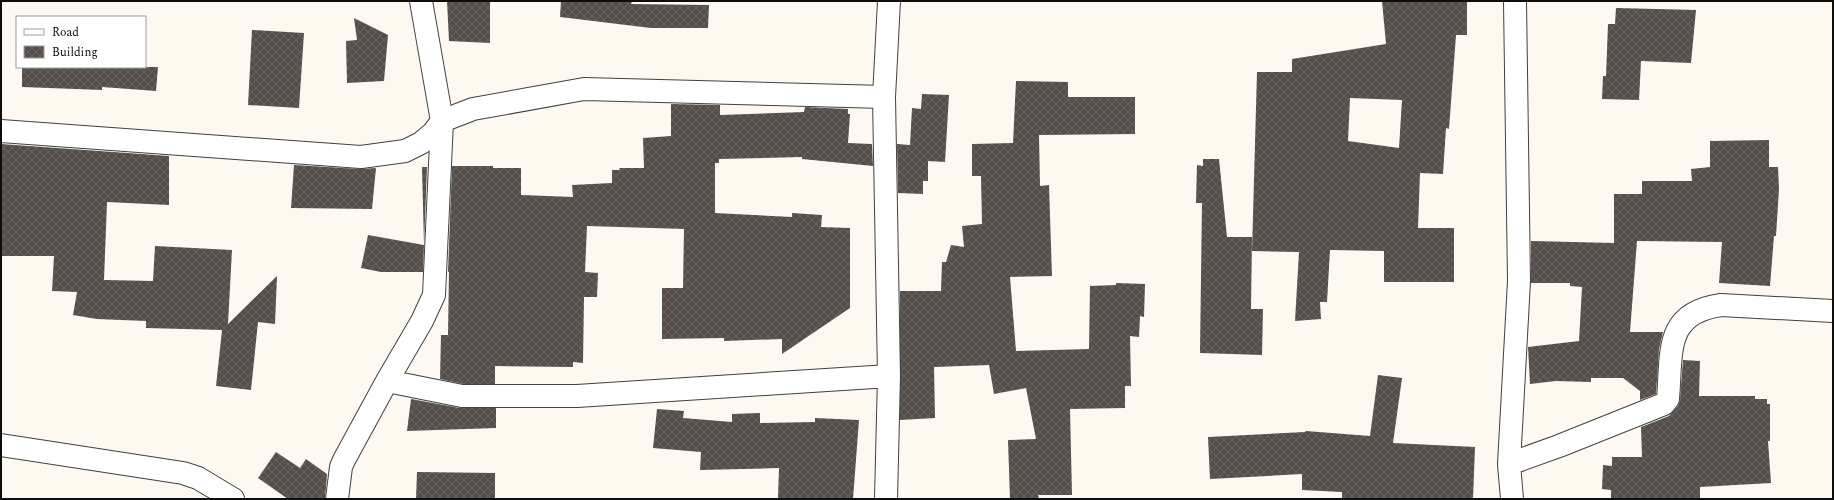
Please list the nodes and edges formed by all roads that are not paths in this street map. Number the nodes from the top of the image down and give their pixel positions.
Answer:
1 (421, 1) edge
2 (889, 1) edge
3 (1514, 1) edge
4 (884, 97) junction
5 (442, 121) junction
6 (1, 131) edge
7 (1833, 311) edge
8 (889, 376) junction
9 (387, 381) junction
10 (1, 444) edge
11 (1509, 464) junction
12 (233, 499) edge
13 (337, 499) edge
14 (886, 499) edge
15 (1512, 499) edge

1 - 5 street
2 - 4 street
3 - 11 street
4 - 5 street
4 - 8 street
5 - 6 street
5 - 9 street
7 - 11 street
8 - 9 street
8 - 14 street
9 - 13 street
10 - 12 street
11 - 15 street

